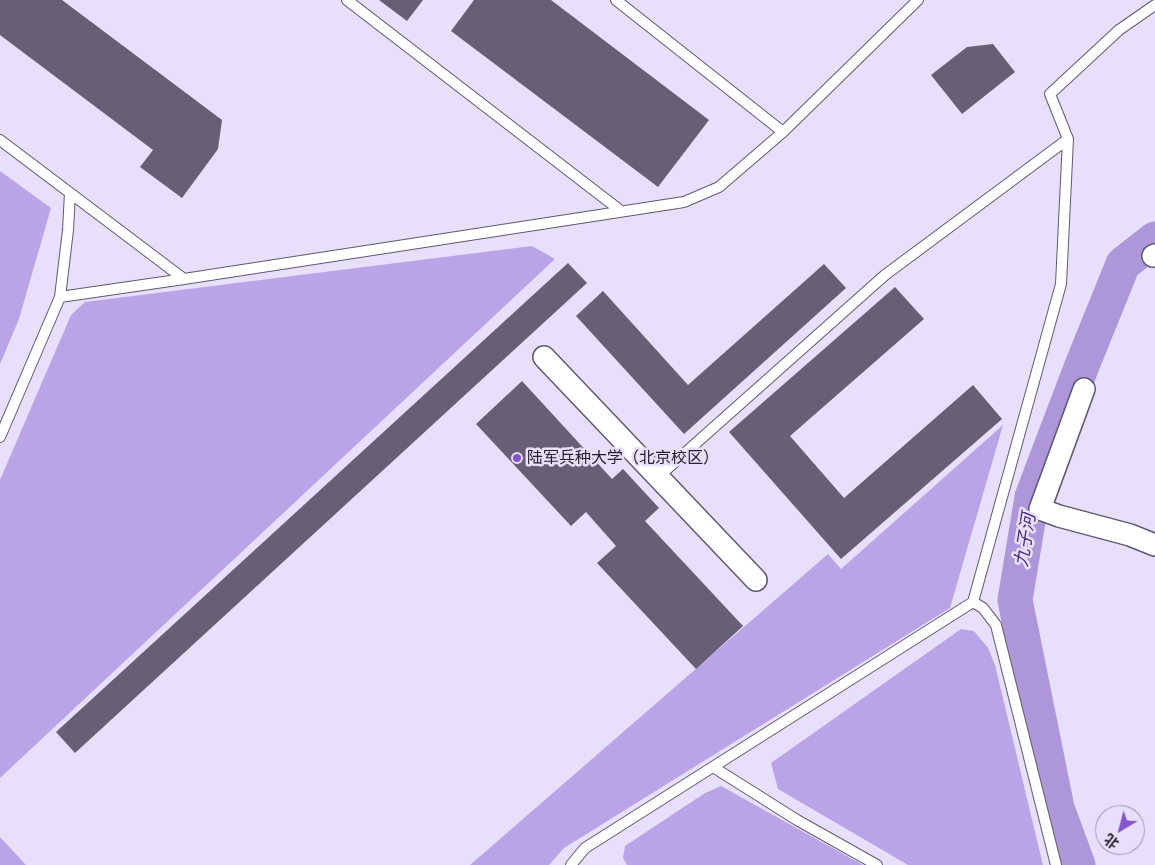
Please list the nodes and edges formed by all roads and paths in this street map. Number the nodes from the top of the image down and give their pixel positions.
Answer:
1 (346, 0) edge
2 (918, 0) edge
3 (623, 2) edge
4 (1155, 5) edge
5 (783, 132) junction
6 (1068, 139) junction
7 (0, 140) edge
8 (70, 193) junction
9 (621, 212) junction
10 (184, 279) junction
11 (60, 297) junction
12 (544, 357) dead end
13 (1084, 389) dead end
14 (0, 437) edge
15 (658, 477) junction
16 (1155, 545) edge
17 (756, 580) dead end
18 (973, 602) junction
19 (713, 767) junction
20 (571, 865) edge
21 (877, 865) edge
22 (1056, 865) edge

1 - 9 lane
2 - 5 lane
3 - 5 lane
4 - 6 lane
5 - 9 lane
6 - 15 lane
6 - 18 lane
7 - 8 lane
8 - 10 lane
8 - 11 lane
9 - 10 lane
10 - 11 lane
11 - 14 lane
12 - 15 street
13 - 16 street
15 - 17 street
18 - 19 lane
18 - 22 lane
19 - 20 lane
19 - 21 lane

